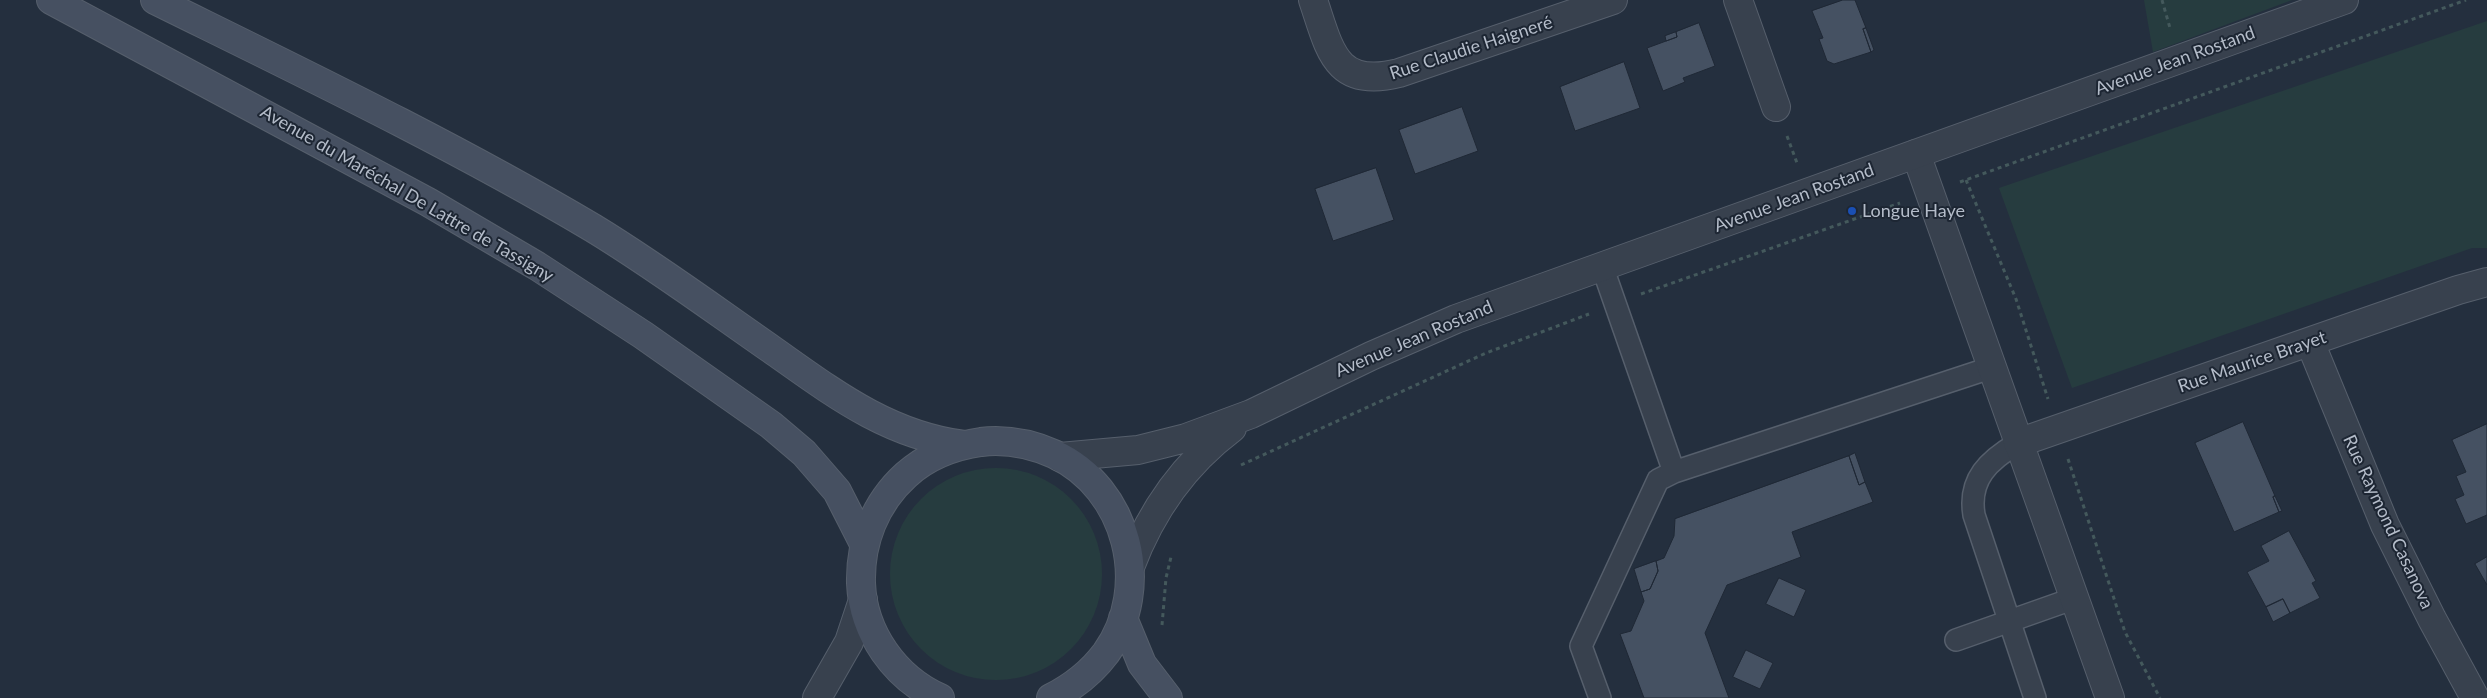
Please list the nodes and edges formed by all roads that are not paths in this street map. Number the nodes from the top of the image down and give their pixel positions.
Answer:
1 (52, 0) edge
2 (155, 0) edge
3 (1314, 0) edge
4 (1613, 0) edge
5 (1738, 0) edge
6 (2344, 0) edge
7 (1776, 108) dead end
8 (1916, 154) junction
9 (1602, 266) junction
10 (2487, 282) edge
11 (2310, 342) junction
12 (1990, 368) junction
13 (1251, 414) junction
14 (2018, 443) junction
15 (964, 445) junction
16 (1060, 457) junction
17 (1674, 472) junction
18 (864, 544) junction
19 (1130, 567) junction
20 (2075, 598) junction
21 (863, 600) junction
22 (1123, 618) junction
23 (2009, 621) junction
24 (1956, 640) dead end
25 (817, 698) edge
26 (940, 698) edge
27 (1051, 698) edge
28 (1168, 698) edge
29 (1600, 698) edge
30 (2035, 698) edge
31 (2110, 698) edge
32 (2476, 698) edge

1 - 18 main road, Avenue du Maréchal De Lattre de Tassigny
2 - 15 main road
3 - 4 street, Rue Claudie Haigneré
5 - 7 street
6 - 8 street, Avenue Jean Rostand
8 - 9 street, Avenue Jean Rostand
8 - 12 street
9 - 13 street, Avenue Jean Rostand
9 - 17 lane
10 - 11 street, Rue Maurice Brayet
11 - 14 street, Rue Maurice Brayet
11 - 32 street, Rue Raymond Casanova
12 - 14 street
12 - 17 lane
13 - 16 street, Avenue Jean Rostand
13 - 19 street, Avenue Jean Rostand
14 - 20 street
14 - 23 lane
15 - 16 main road
15 - 18 main road
16 - 19 main road
17 - 29 lane
18 - 21 main road
19 - 22 main road
20 - 23 lane
20 - 31 street
21 - 25 street
21 - 26 main road
22 - 27 main road
22 - 28 main road
23 - 24 lane
23 - 30 lane

